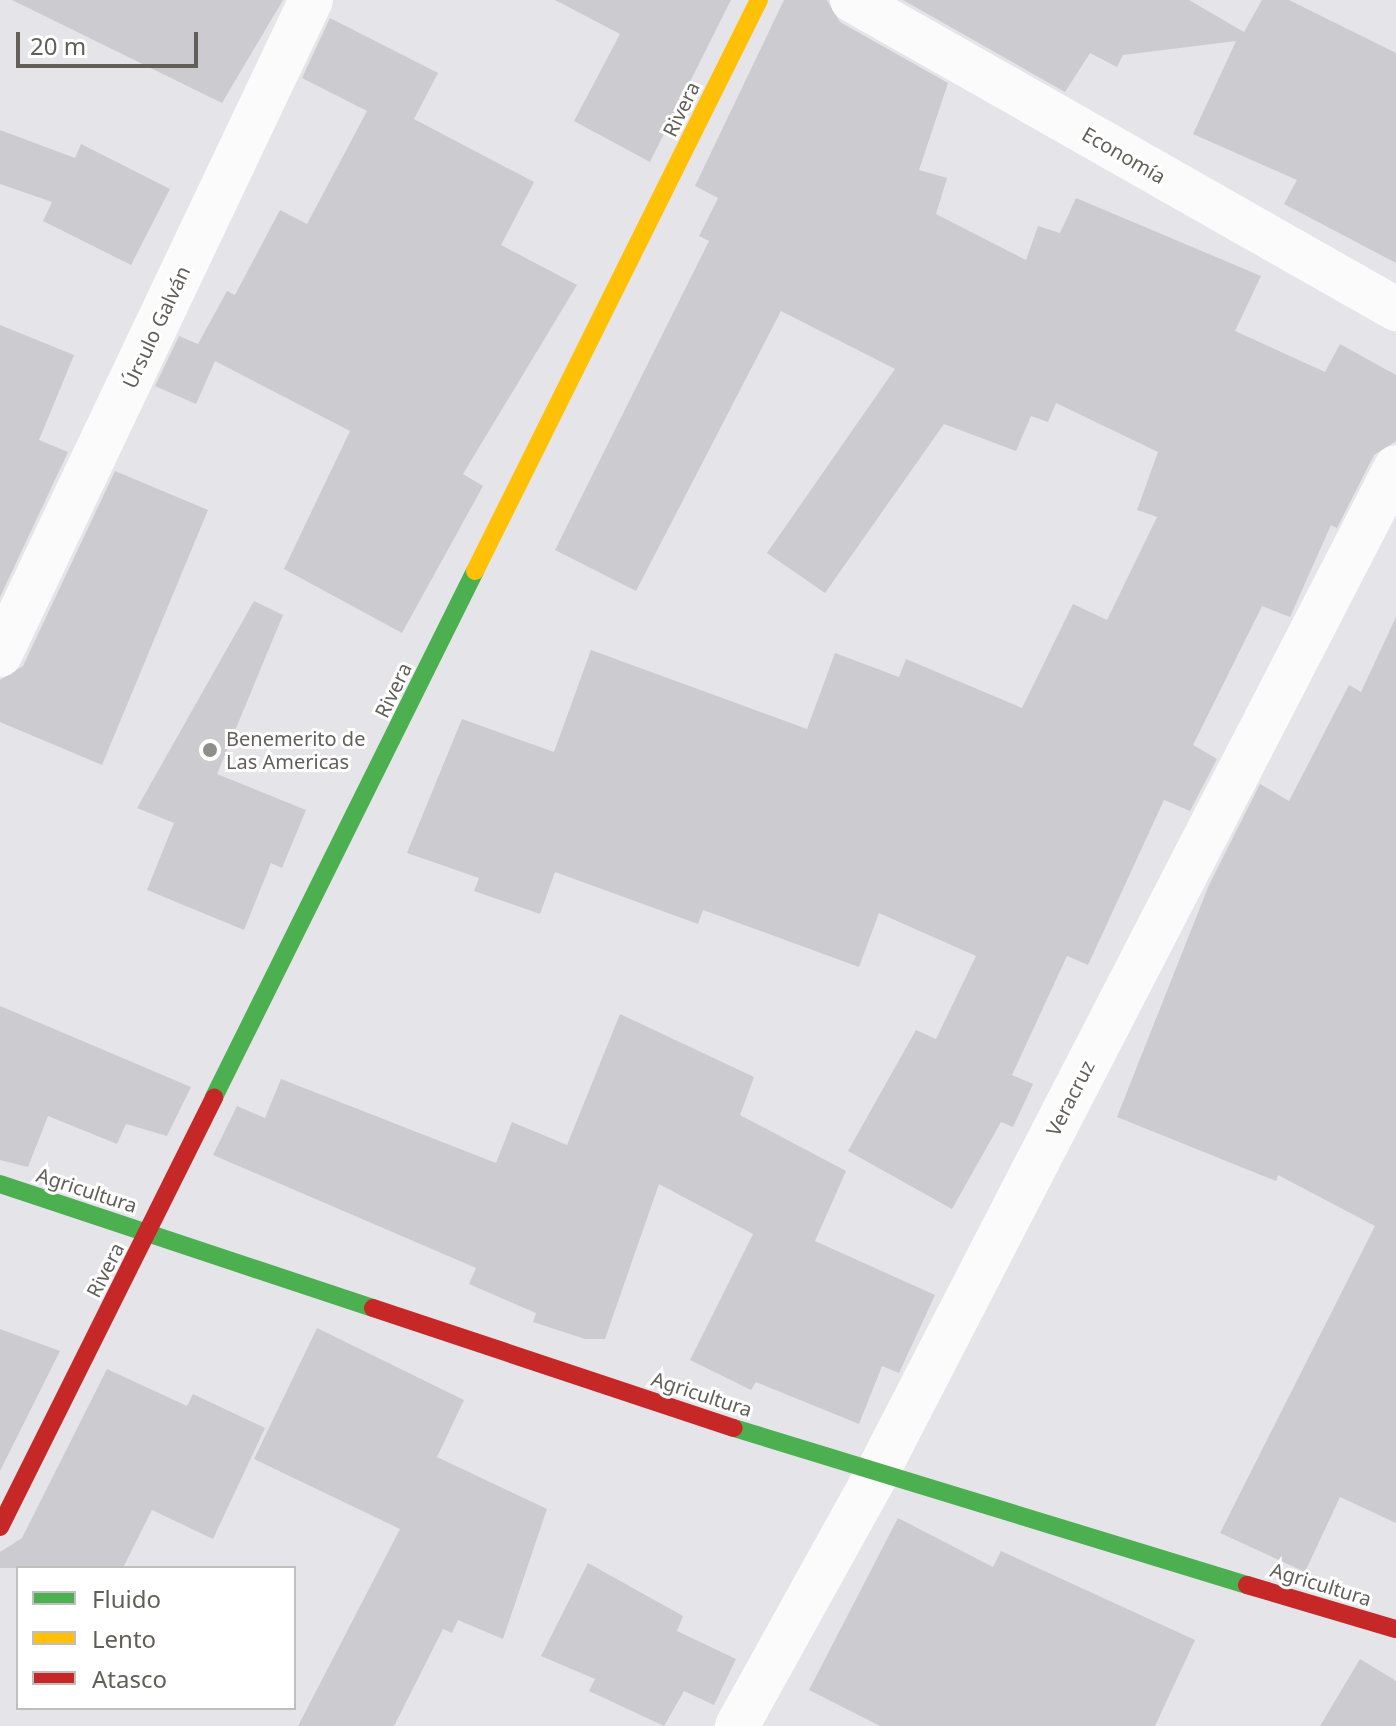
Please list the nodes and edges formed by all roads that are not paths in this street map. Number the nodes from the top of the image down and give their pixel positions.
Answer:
1 (311, 0) edge
2 (759, 0) edge
3 (852, 0) edge
4 (1396, 309) edge
5 (1396, 467) edge
6 (0, 655) edge
7 (0, 1184) edge
8 (148, 1233) junction
9 (876, 1475) junction
10 (0, 1527) edge
11 (1396, 1629) edge
12 (737, 1726) edge

1 - 6 street, Úrsulo Galván
2 - 8 street, Rivera
3 - 4 street, Economía
5 - 9 street, Veracruz
7 - 8 street, Agricultura
8 - 9 street, Agricultura
8 - 10 street, Rivera
9 - 11 street, Agricultura
9 - 12 street, Veracruz

